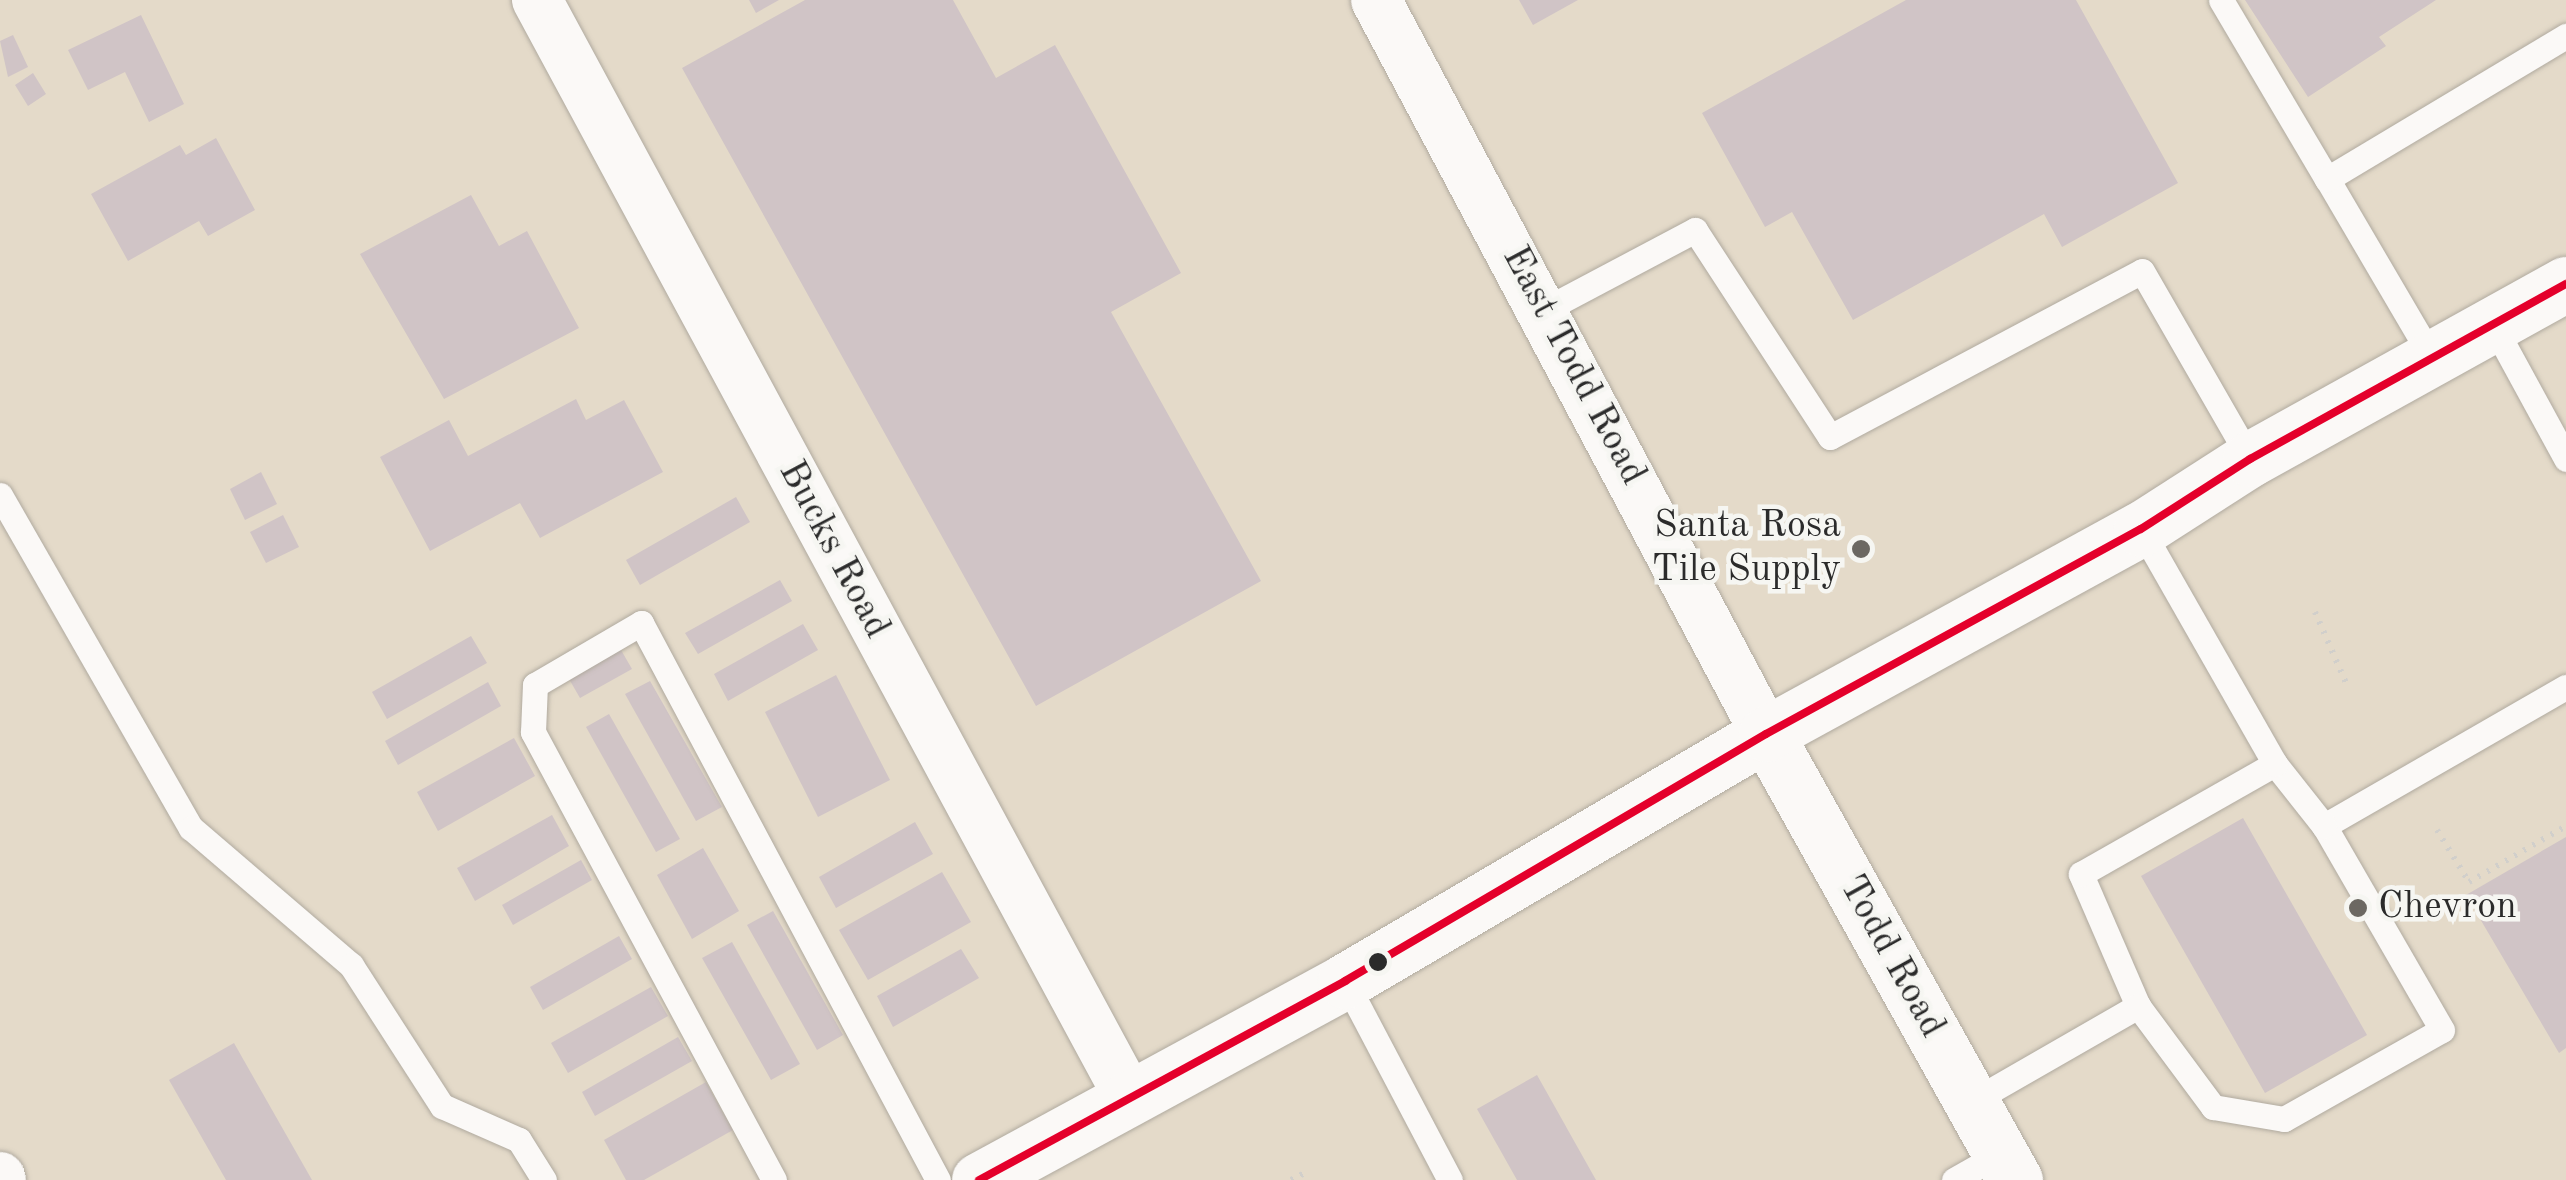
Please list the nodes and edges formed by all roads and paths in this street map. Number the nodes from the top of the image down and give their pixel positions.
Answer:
1 (537, 0) edge
2 (1376, 0) edge
3 (2221, 0) edge
4 (2566, 36) edge
5 (2327, 179) junction
6 (2566, 284) edge
7 (1544, 310) junction
8 (2492, 323) junction
9 (2431, 356) junction
10 (2566, 459) edge
11 (2250, 460) junction
12 (0, 495) edge
13 (2141, 529) junction
14 (2315, 612) dead end
15 (2346, 683) dead end
16 (2566, 688) edge
17 (1766, 734) junction
18 (2276, 764) junction
19 (2324, 826) junction
20 (2566, 826) edge
21 (2436, 830) dead end
22 (1344, 981) junction
23 (2138, 1006) junction
24 (1130, 1099) junction
25 (1971, 1102) junction
26 (1990, 1171) edge
27 (1305, 1173) dead end
28 (544, 1180) edge
29 (774, 1180) edge
30 (938, 1180) edge
31 (979, 1180) edge
32 (1291, 1180) edge
33 (1450, 1180) edge

1 - 24 street, Bucks Road
2 - 7 street, East Todd Road
3 - 5 lane
4 - 5 lane
5 - 9 lane
6 - 8 main road
7 - 11 lane
7 - 17 street, East Todd Road
8 - 9 main road
8 - 10 lane
9 - 11 main road
11 - 13 main road
12 - 28 lane
13 - 17 main road
13 - 18 lane
14 - 15 path
16 - 19 lane
17 - 22 main road
17 - 25 main road, Todd Road
18 - 19 lane
18 - 23 lane
19 - 23 lane
20 - 21 path
22 - 24 main road
22 - 33 lane
23 - 25 lane
24 - 31 main road
25 - 26 main road, Todd Road
27 - 32 path
29 - 30 lane

